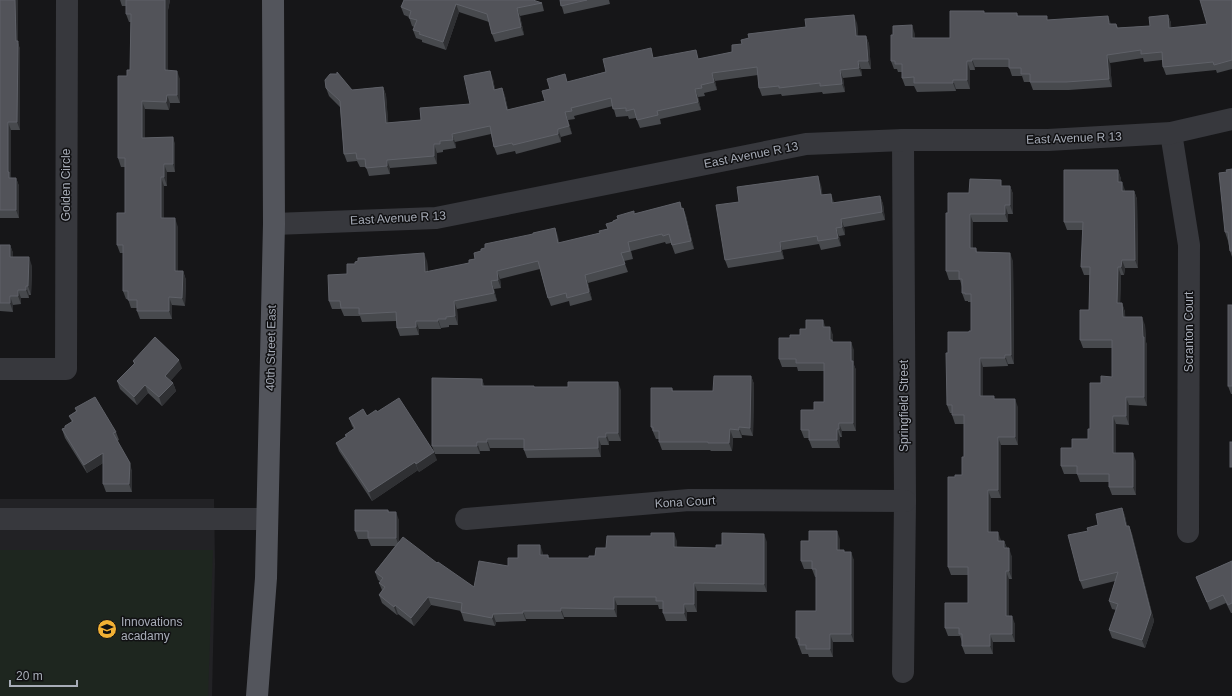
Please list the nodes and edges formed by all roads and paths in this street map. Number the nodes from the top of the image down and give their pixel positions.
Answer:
1 (67, 0) edge
2 (273, 0) edge
3 (1232, 119) edge
4 (1171, 133) junction
5 (903, 140) junction
6 (274, 224) junction
7 (0, 369) edge
8 (905, 501) junction
9 (267, 519) junction
10 (466, 519) dead end
11 (0, 520) edge
12 (1188, 532) dead end
13 (903, 672) dead end
14 (257, 696) edge

1 - 7 street, Golden Circle
2 - 6 main road, 40th Street East
3 - 4 street, East Avenue R 13
4 - 5 street, East Avenue R 13
4 - 12 street, Scranton Court
5 - 6 street, East Avenue R 13
5 - 8 street, Springfield Street
6 - 9 main road, 40th Street East
8 - 10 street, Kona Court
8 - 13 street, Springfield Street
9 - 11 street
9 - 14 main road, 40th Street East

